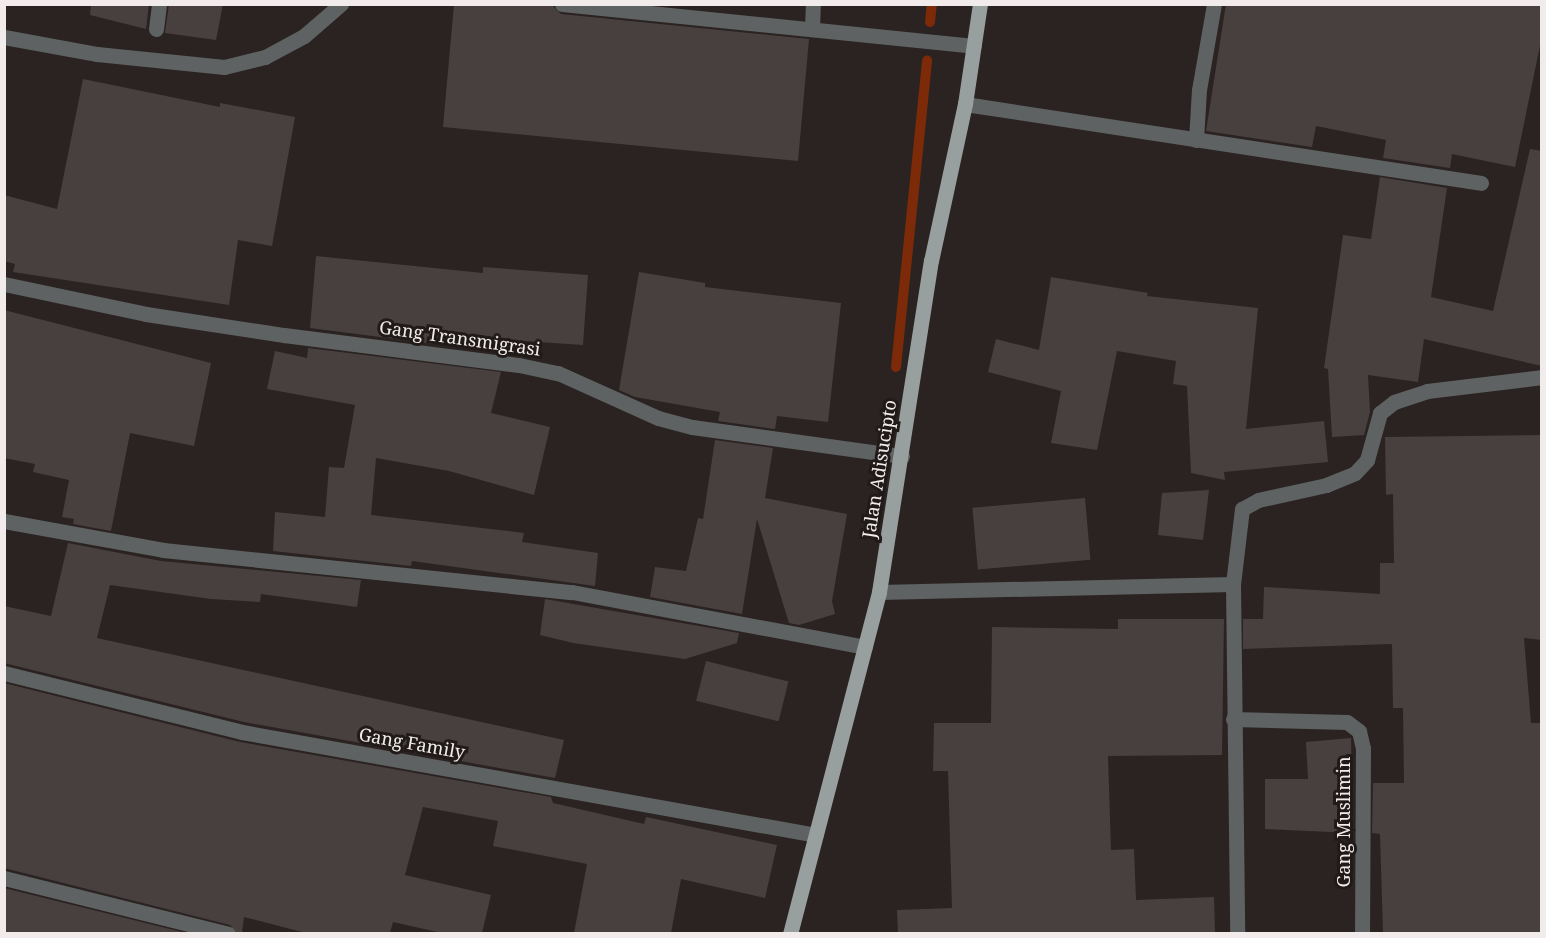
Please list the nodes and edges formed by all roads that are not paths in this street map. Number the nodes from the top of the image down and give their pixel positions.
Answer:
1 (159, 4) edge
2 (341, 4) edge
3 (562, 4) edge
4 (813, 4) edge
5 (980, 4) edge
6 (1214, 4) edge
7 (156, 28) dead end
8 (812, 29) junction
9 (4, 37) edge
10 (974, 46) junction
11 (965, 104) junction
12 (1196, 140) junction
13 (1481, 183) dead end
14 (4, 284) edge
15 (1542, 377) edge
16 (902, 456) junction
17 (4, 521) edge
18 (1233, 584) junction
19 (879, 592) junction
20 (865, 647) junction
21 (4, 674) edge
22 (1233, 719) junction
23 (816, 835) junction
24 (4, 878) edge
25 (228, 933) edge
26 (790, 933) edge
27 (1237, 933) edge
28 (1362, 933) edge

1 - 7 street
2 - 9 street
3 - 8 street
4 - 8 street
5 - 10 main road, Jalan Adisucipto
6 - 12 street
8 - 10 street
10 - 11 main road, Jalan Adisucipto
11 - 12 street
11 - 16 main road, Jalan Adisucipto
12 - 13 street
14 - 16 street, Gang Transmigrasi
15 - 18 street
16 - 19 main road, Jalan Adisucipto
17 - 20 street
18 - 19 street
18 - 22 street
19 - 20 main road, Jalan Adisucipto
20 - 23 main road, Jalan Adisucipto
21 - 23 street, Gang Family
22 - 27 street
22 - 28 street, Gang Muslimin
23 - 26 main road, Jalan Adisucipto
24 - 25 street

